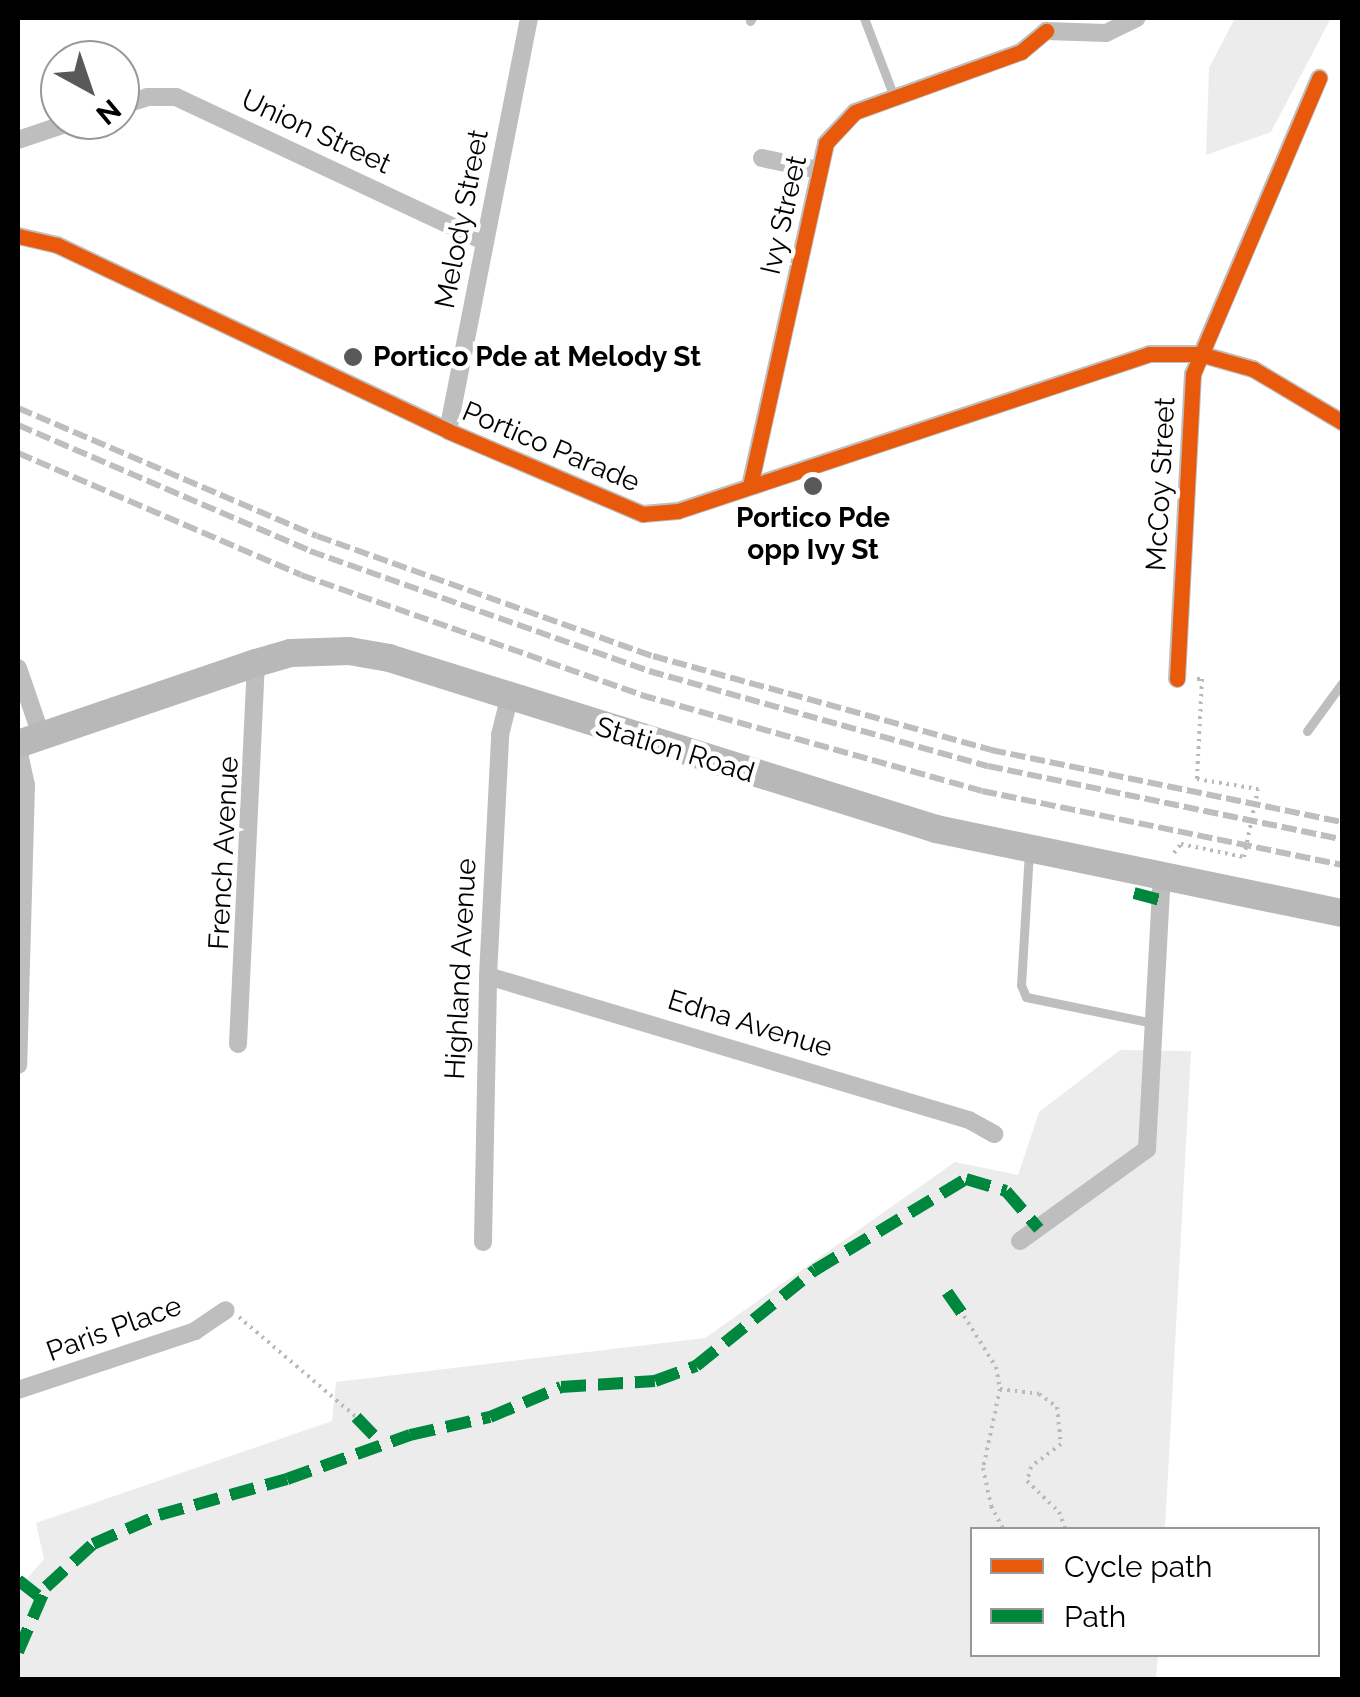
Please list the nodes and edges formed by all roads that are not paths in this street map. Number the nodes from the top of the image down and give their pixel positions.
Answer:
1 (529, 18) edge
2 (864, 18) edge
3 (1138, 18) edge
4 (1043, 24) edge
5 (1319, 78) dead end
6 (894, 97) junction
7 (140, 99) edge
8 (762, 158) dead end
9 (820, 170) junction
10 (18, 236) edge
11 (485, 242) junction
12 (1200, 354) junction
13 (1342, 422) edge
14 (448, 431) junction
15 (750, 486) junction
16 (256, 663) junction
17 (18, 668) edge
18 (1177, 678) road end
19 (1342, 682) edge
20 (510, 700) junction
21 (1307, 731) dead end
22 (25, 742) edge
23 (1030, 849) junction
24 (1162, 875) junction
25 (1342, 914) edge
26 (488, 976) junction
27 (1153, 1023) junction
28 (238, 1044) dead end
29 (18, 1065) edge
30 (994, 1134) dead end
31 (1020, 1241) dead end
32 (483, 1242) dead end
33 (226, 1310) road end
34 (18, 1390) edge

1 - 11 street, Melody Street
2 - 6 lane
3 - 4 street
4 - 6 street, Ivy Street
5 - 12 street, McCoy Street
6 - 9 street, Ivy Street
7 - 11 street, Union Street
8 - 9 street
9 - 15 street, Ivy Street
10 - 14 street, Portico Parade
11 - 14 street, Melody Street
12 - 13 street
12 - 15 street, Portico Parade
12 - 18 street, McCoy Street
14 - 15 street, Portico Parade
16 - 20 main road, Station Road
16 - 22 main road, Station Road
16 - 28 street, French Avenue
17 - 22 street
19 - 21 lane
20 - 23 main road, Station Road
20 - 26 street, Highland Avenue
22 - 29 street
23 - 24 main road, Station Road
23 - 27 lane
24 - 25 main road, Station Road
24 - 27 street
26 - 30 street, Edna Avenue
26 - 32 street, Highland Avenue
27 - 31 street
33 - 34 street, Paris Place

